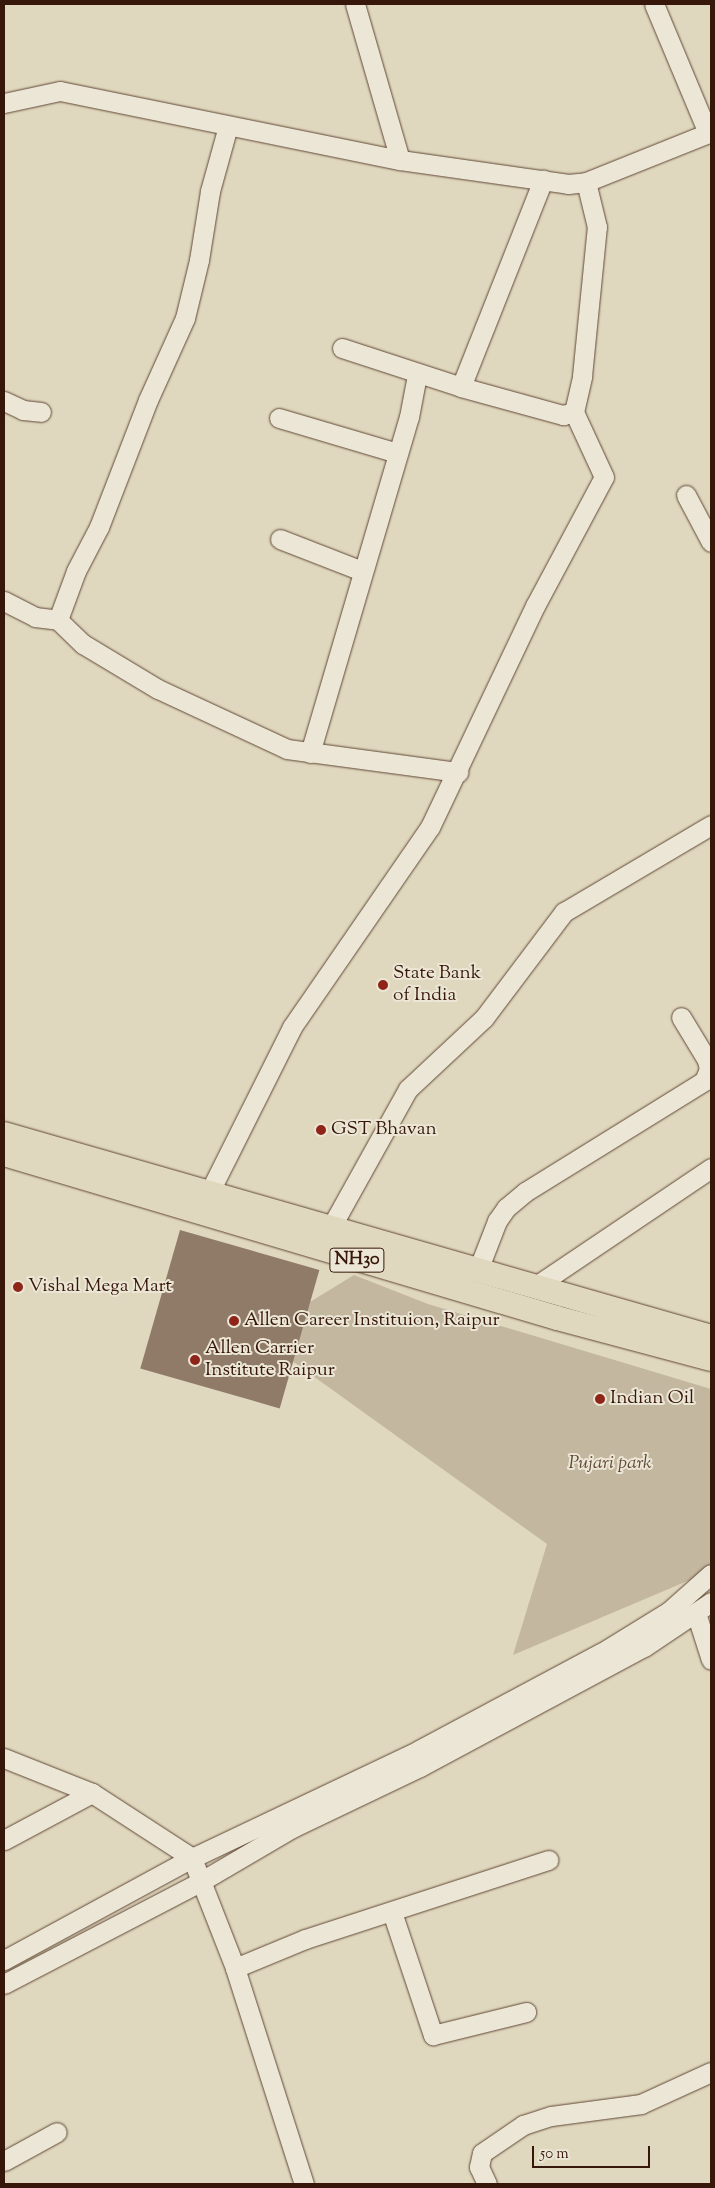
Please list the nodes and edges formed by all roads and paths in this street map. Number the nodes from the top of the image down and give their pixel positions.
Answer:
1 (354, 4) edge
2 (654, 4) edge
3 (4, 103) edge
4 (228, 126) junction
5 (710, 133) edge
6 (400, 160) junction
7 (543, 180) junction
8 (586, 182) junction
9 (342, 348) dead end
10 (417, 375) junction
11 (461, 388) junction
12 (4, 401) edge
13 (41, 412) dead end
14 (574, 412) junction
15 (279, 418) dead end
16 (398, 453) junction
17 (686, 495) dead end
18 (280, 540) dead end
19 (711, 542) edge
20 (362, 571) junction
21 (4, 601) edge
22 (58, 620) junction
23 (310, 753) junction
24 (458, 772) junction
25 (711, 825) edge
26 (681, 1017) dead end
27 (4, 1134) edge
28 (4, 1154) edge
29 (711, 1168) edge
30 (210, 1191) junction
31 (330, 1229) junction
32 (478, 1270) junction
33 (536, 1286) junction
34 (711, 1337) edge
35 (711, 1359) edge
36 (711, 1574) edge
37 (704, 1607) edge
38 (711, 1660) edge
39 (4, 1758) edge
40 (92, 1793) junction
41 (4, 1840) edge
42 (192, 1858) junction
43 (548, 1860) dead end
44 (200, 1882) junction
45 (392, 1912) junction
46 (4, 1960) edge
47 (236, 1968) junction
48 (4, 1984) edge
49 (526, 2012) dead end
50 (711, 2072) edge
51 (57, 2132) dead end
52 (4, 2161) edge
53 (304, 2184) edge
54 (487, 2184) edge

1 - 6 street
2 - 5 street
3 - 4 street
4 - 6 street
4 - 22 street
5 - 8 street
6 - 7 street
7 - 8 street
7 - 11 street
8 - 14 street
9 - 10 street
10 - 11 street
10 - 16 street
11 - 14 street
12 - 13 street
14 - 24 street
15 - 16 street
16 - 20 street
17 - 19 street
18 - 20 street
20 - 23 street
21 - 22 street
22 - 23 street
23 - 24 street
24 - 30 street
25 - 31 street
26 - 32 street
27 - 30 main road, NH30
28 - 35 main road, NH30
29 - 33 street
30 - 31 main road, NH30
31 - 32 main road, NH30
32 - 33 main road, NH30
33 - 34 main road, NH30
36 - 42 street
37 - 38 street
37 - 44 street
39 - 40 street
40 - 41 street
40 - 42 street
42 - 44 street
42 - 46 street
43 - 45 street
44 - 47 street
44 - 48 street
45 - 47 street
45 - 49 street
47 - 53 street
50 - 54 street
51 - 52 street

